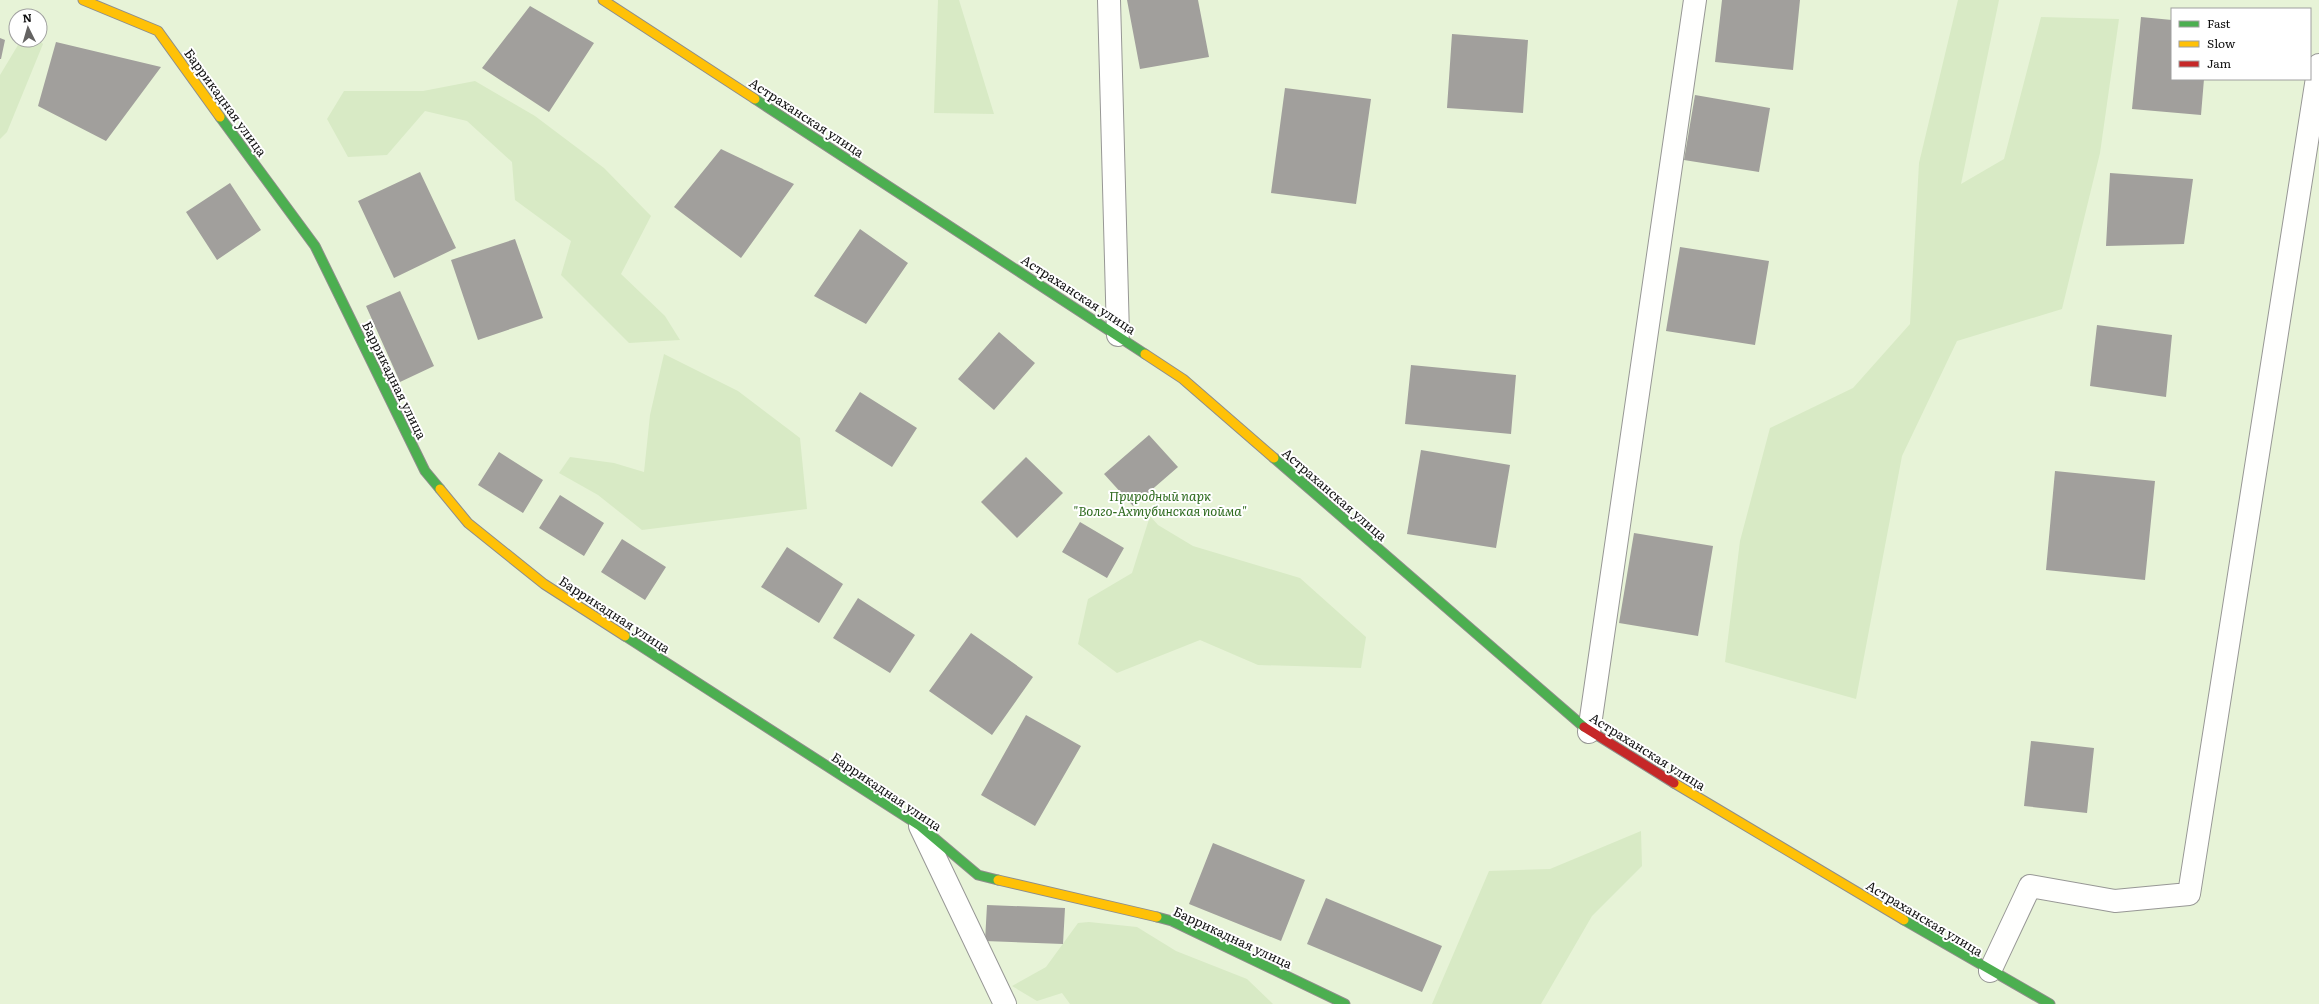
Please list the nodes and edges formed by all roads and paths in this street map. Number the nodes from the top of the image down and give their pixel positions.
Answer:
1 (83, 0) edge
2 (603, 0) edge
3 (1109, 0) edge
4 (1695, 0) edge
5 (2319, 65) edge
6 (1118, 335) junction
7 (1588, 732) junction
8 (920, 826) junction
9 (1990, 971) junction
10 (1005, 1004) edge
11 (1345, 1004) edge
12 (2050, 1004) edge

1 - 8 street, Баррикадная улица
2 - 6 street, Астраханская улица
3 - 6 street
4 - 7 street
5 - 9 street
6 - 7 street, Астраханская улица
7 - 9 street, Астраханская улица
8 - 10 street
8 - 11 street, Баррикадная улица
9 - 12 street, Астраханская улица

